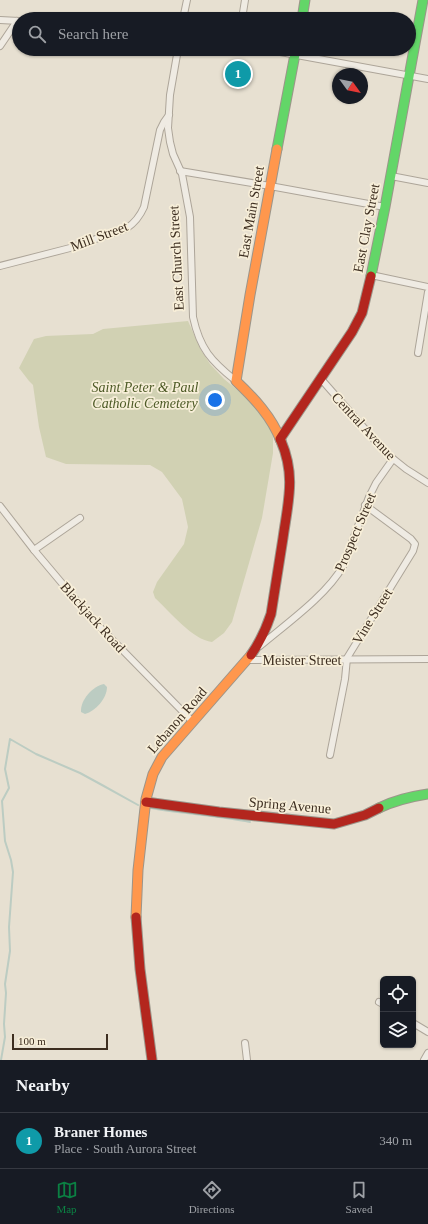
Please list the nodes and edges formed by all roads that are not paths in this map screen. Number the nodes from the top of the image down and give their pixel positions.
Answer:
1 (187, 0) edge
2 (245, 0) edge
3 (305, 0) edge
4 (422, 0) edge
5 (184, 12) edge
6 (243, 12) edge
7 (303, 12) edge
8 (0, 20) edge
9 (12, 21) edge
10 (12, 29) edge
11 (416, 35) edge
12 (0, 46) edge
13 (177, 56) edge
14 (294, 56) edge
15 (315, 56) edge
16 (412, 56) edge
17 (409, 75) junction
18 (428, 79) edge
19 (169, 115) junction
20 (180, 171) junction
21 (391, 176) junction
22 (428, 183) edge
23 (270, 186) junction
24 (385, 207) junction
25 (0, 266) edge
26 (371, 275) junction
27 (428, 287) edge
28 (428, 292) edge
29 (418, 353) dead end
30 (321, 379) junction
31 (236, 381) junction
32 (280, 439) junction
33 (393, 459) junction
34 (428, 483) edge
35 (365, 505) junction
36 (0, 506) edge
37 (80, 518) dead end
38 (34, 550) junction
39 (257, 648) junction
40 (428, 659) edge
41 (248, 660) junction
42 (347, 660) junction
43 (193, 722) junction
44 (330, 755) dead end
45 (428, 794) edge
46 (146, 802) junction
47 (416, 1025) edge
48 (428, 1032) edge
49 (245, 1043) dead end
50 (428, 1053) edge
51 (152, 1060) edge
52 (247, 1060) edge
53 (424, 1060) edge

1 - 5 street
2 - 6 street
3 - 7 street
4 - 11 street, East Clay Street
8 - 9 street
10 - 12 street
13 - 19 street, East Church Street
14 - 23 street, East Main Street
15 - 17 street
16 - 17 street, East Clay Street
17 - 18 street
17 - 21 street, East Clay Street
19 - 20 street, East Church Street
19 - 25 street, Mill Street
20 - 23 street
20 - 31 street, East Church Street
21 - 22 street
21 - 24 street, East Clay Street
23 - 24 street
23 - 31 street, East Main Street
24 - 26 street, East Clay Street
26 - 27 street
26 - 30 street, East Clay Street
28 - 29 street
30 - 32 street, East Clay Street
30 - 33 street, Central Avenue
31 - 32 street, East Church Street
32 - 39 street, Lebanon Road
33 - 34 street, Central Avenue
33 - 35 street, Prospect Street
35 - 39 street, Prospect Street
35 - 42 street, Vine Street
36 - 38 street, Blackjack Road
37 - 38 street
38 - 43 street, Blackjack Road
39 - 41 street, Lebanon Road
40 - 42 street, Meister Street
41 - 42 street, Meister Street
41 - 43 street, Lebanon Road
42 - 44 street, Vine Street
43 - 46 street, Lebanon Road
45 - 46 street, Spring Avenue
46 - 51 street, Lebanon Road
47 - 48 street
49 - 52 street
50 - 53 street

